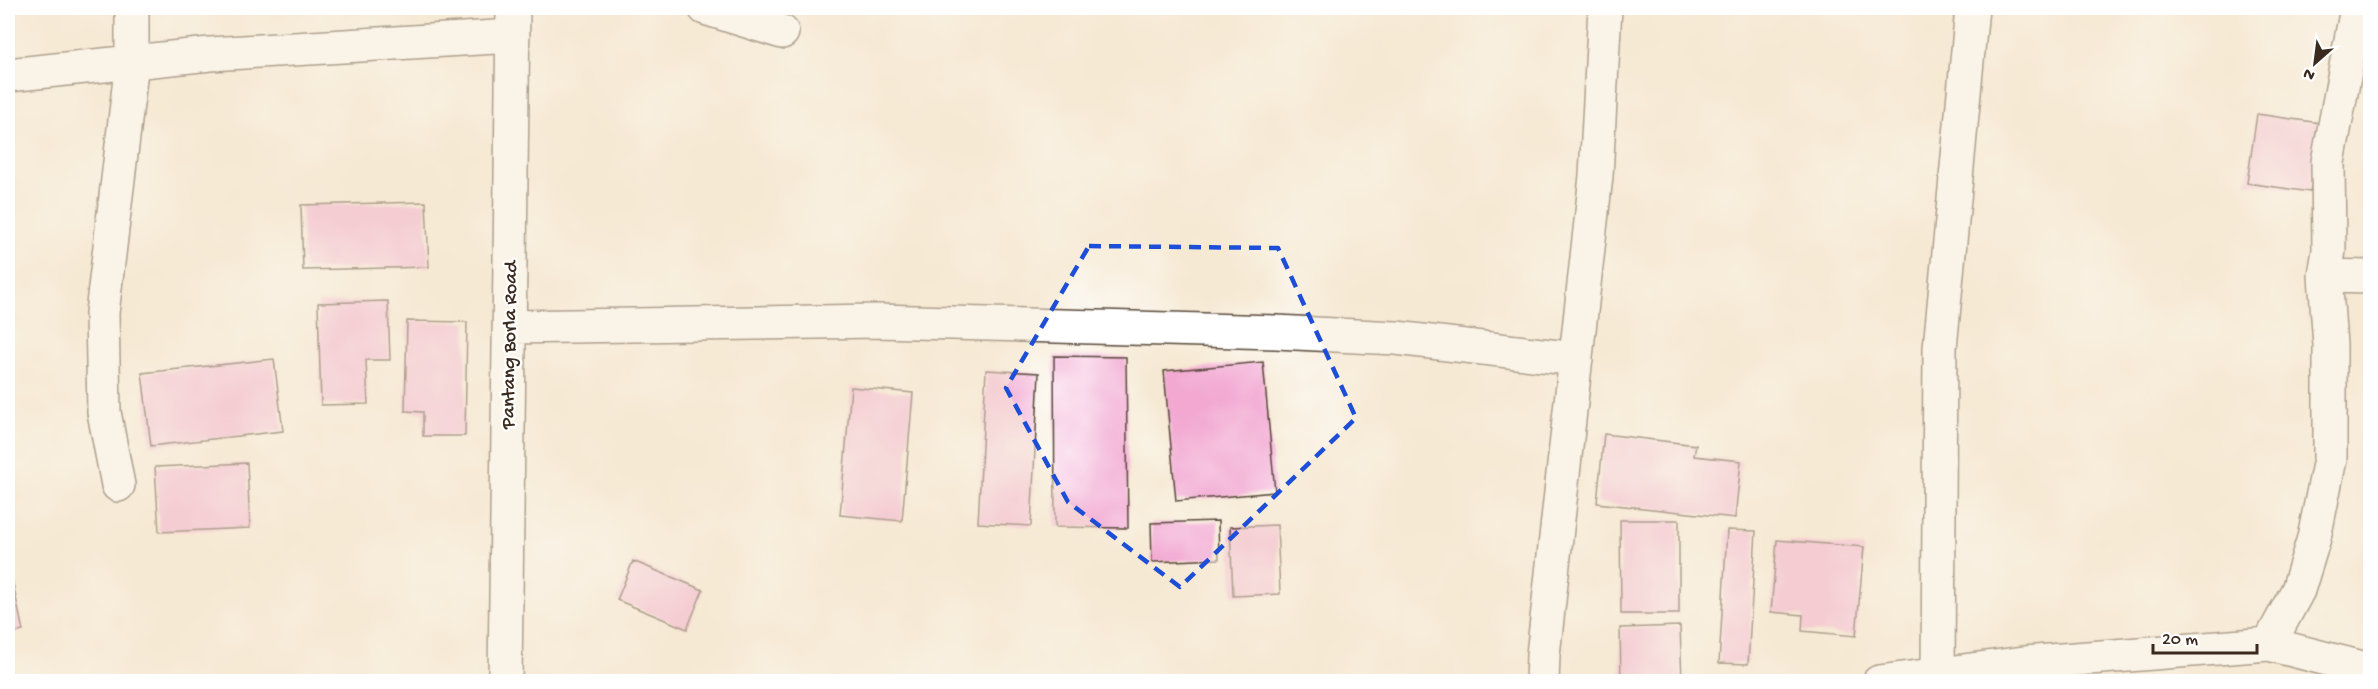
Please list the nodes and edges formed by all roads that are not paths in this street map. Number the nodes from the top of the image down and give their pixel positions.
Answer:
1 (132, 8) edge
2 (705, 8) edge
3 (1605, 8) edge
4 (1972, 8) edge
5 (2357, 8) edge
6 (513, 22) edge
7 (782, 32) dead end
8 (132, 62) junction
9 (8, 75) edge
10 (2325, 276) junction
11 (2370, 277) edge
12 (511, 327) junction
13 (1576, 359) junction
14 (118, 486) dead end
15 (2269, 644) junction
16 (2370, 670) edge
17 (1938, 674) junction
18 (505, 681) edge
19 (1542, 681) edge
20 (1879, 681) edge

1 - 8 street
2 - 7 street
3 - 13 street
4 - 17 street
5 - 10 street
6 - 8 street
6 - 12 street, Pantang Borla Road
8 - 9 street
8 - 14 street
10 - 11 street
10 - 15 street
12 - 13 street
12 - 18 street, Pantang Borla Road
13 - 19 street
15 - 16 street
15 - 17 street
17 - 20 street

